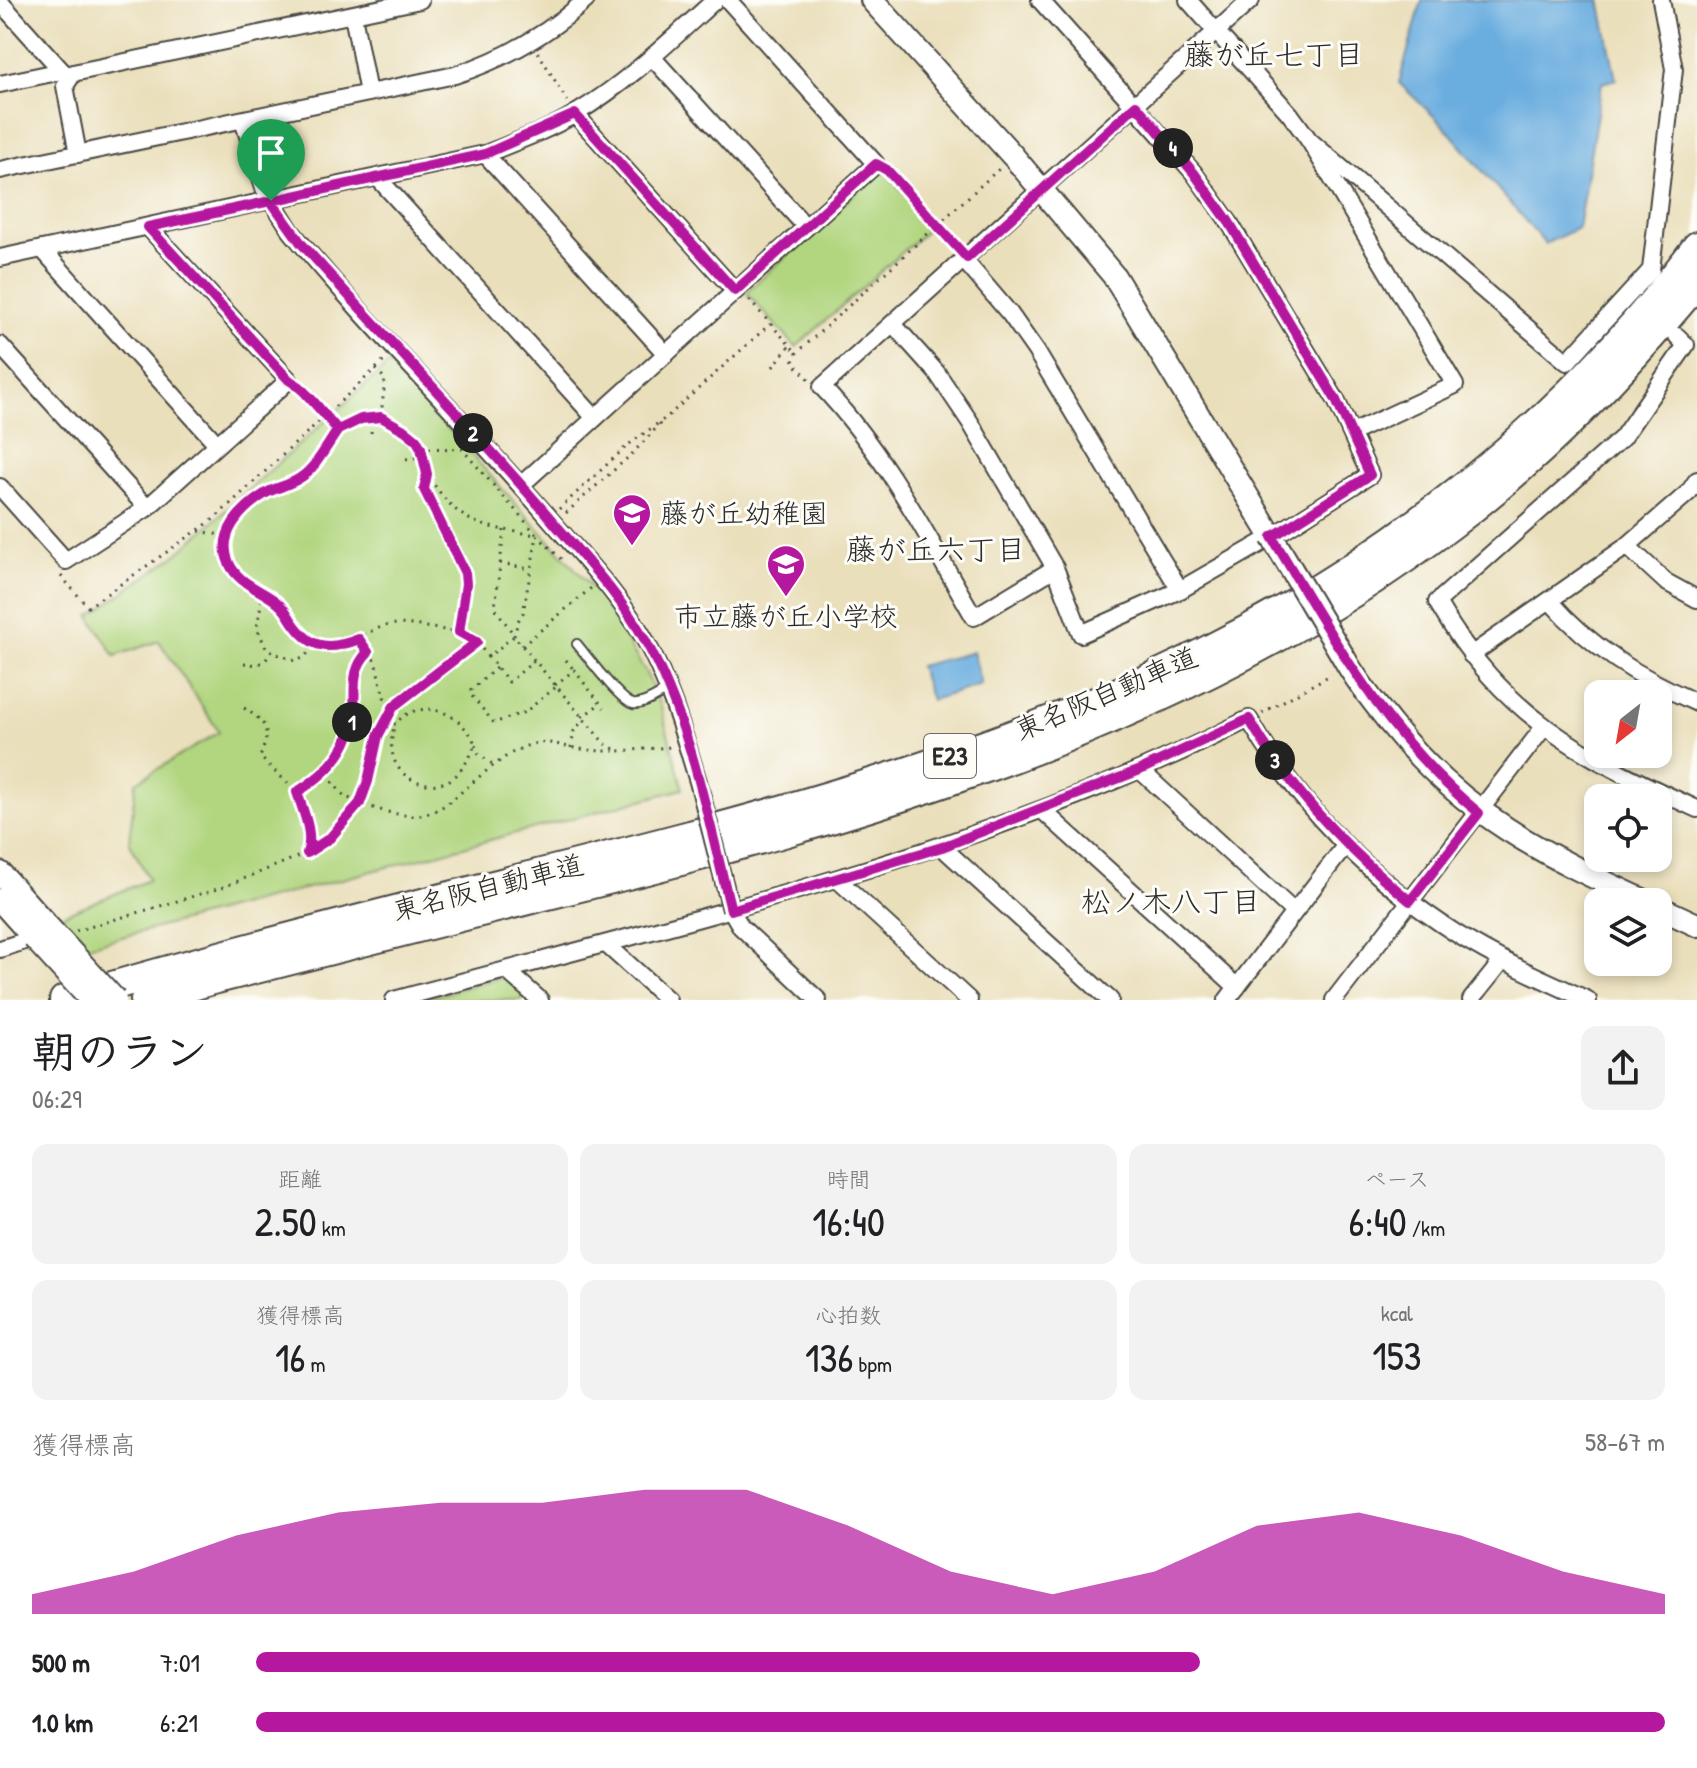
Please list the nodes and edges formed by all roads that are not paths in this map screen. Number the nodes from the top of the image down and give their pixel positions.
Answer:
1 (420, 0) edge
2 (586, 0) edge
3 (715, 0) edge
4 (728, 0) edge
5 (872, 0) edge
6 (1040, 0) edge
7 (1188, 0) edge
8 (1251, 0) edge
9 (1661, 0) edge
10 (0, 2) edge
11 (353, 15) junction
12 (1217, 31) junction
13 (652, 57) junction
14 (66, 75) junction
15 (0, 84) edge
16 (368, 93) junction
17 (1136, 105) junction
18 (575, 114) junction
19 (243, 120) junction
20 (1309, 140) junction
21 (78, 154) junction
22 (485, 154) junction
23 (0, 170) edge
24 (378, 178) junction
25 (1042, 189) junction
26 (271, 201) junction
27 (148, 227) junction
28 (806, 227) junction
29 (1697, 246) edge
30 (42, 249) junction
31 (0, 258) edge
32 (965, 259) junction
33 (1697, 283) edge
34 (737, 289) junction
35 (893, 324) junction
36 (1677, 336) dead end
37 (0, 345) edge
38 (666, 354) junction
39 (595, 418) junction
40 (1352, 433) junction
41 (217, 444) junction
42 (521, 485) junction
43 (0, 487) edge
44 (1694, 489) edge
45 (147, 508) junction
46 (1272, 537) junction
47 (1627, 546) junction
48 (1055, 568) junction
49 (1180, 590) junction
50 (1697, 599) edge
51 (1550, 601) junction
52 (577, 644) dead end
53 (1471, 655) junction
54 (668, 690) junction
55 (1697, 703) edge
56 (1544, 727) junction
57 (1140, 770) junction
58 (1697, 809) edge
59 (1042, 810) junction
60 (1479, 813) junction
61 (1345, 846) junction
62 (942, 847) junction
63 (0, 873) edge
64 (837, 879) junction
65 (1617, 888) edge
66 (0, 900) edge
67 (1410, 901) junction
68 (731, 910) junction
69 (1294, 912) junction
70 (1672, 913) edge
71 (1697, 925) edge
72 (51, 933) junction
73 (606, 944) junction
74 (0, 949) edge
75 (1503, 960) junction
76 (506, 970) junction
77 (1232, 993) edge
78 (536, 999) edge
79 (64, 1000) edge
80 (91, 1000) edge
81 (115, 1000) edge
82 (145, 1000) edge
83 (394, 1000) edge
84 (668, 1000) edge
85 (818, 1000) edge
86 (969, 1000) edge
87 (1110, 1000) edge
88 (1334, 1000) edge
89 (1471, 1000) edge
90 (1588, 1000) edge

1 - 11 street
2 - 16 street
3 - 13 street
4 - 28 street
5 - 25 street
6 - 17 street
7 - 12 street
8 - 12 street
9 - 20 street
10 - 14 street
11 - 14 street
11 - 16 street
12 - 17 street
12 - 20 street
13 - 18 street
13 - 28 street
14 - 15 street
14 - 21 street
16 - 19 street
17 - 25 street
17 - 40 street
18 - 22 street
18 - 34 street
19 - 21 street
19 - 26 street
20 - 40 street
21 - 23 street
22 - 24 street
22 - 38 street
24 - 26 street
24 - 39 street
25 - 32 street
25 - 46 street
26 - 27 street
26 - 42 street
27 - 30 street
27 - 41 street
28 - 34 street
29 - 79 highway, 東名阪自動車道 / E23
30 - 31 street
30 - 41 street
32 - 35 street
32 - 49 street
33 - 82 highway, 東名阪自動車道 / E23
34 - 38 street
35 - 48 street
35 - 48 street
36 - 53 street
37 - 45 street
38 - 39 street
39 - 42 street
40 - 46 street
41 - 45 street
42 - 54 street
43 - 45 street
44 - 47 street
46 - 49 street
46 - 60 street, bridge
47 - 50 street
47 - 51 street
48 - 49 street
51 - 53 street
51 - 55 street
52 - 54 lane
53 - 56 street
54 - 68 street, bridge
56 - 58 street
56 - 60 street
57 - 59 street
57 - 61 street
57 - 69 street
59 - 62 street
59 - 77 street
60 - 65 street
60 - 67 street
61 - 67 street
61 - 69 street
62 - 64 street
62 - 87 street
63 - 72 street
64 - 68 street
64 - 86 street
66 - 72 street
67 - 75 street
67 - 88 street
68 - 73 street
68 - 85 street
69 - 77 street
70 - 71 street
72 - 74 street
72 - 80 street, bridge
72 - 81 street, bridge
73 - 76 street
73 - 84 street
75 - 89 street
75 - 90 street
76 - 78 street
76 - 83 street

